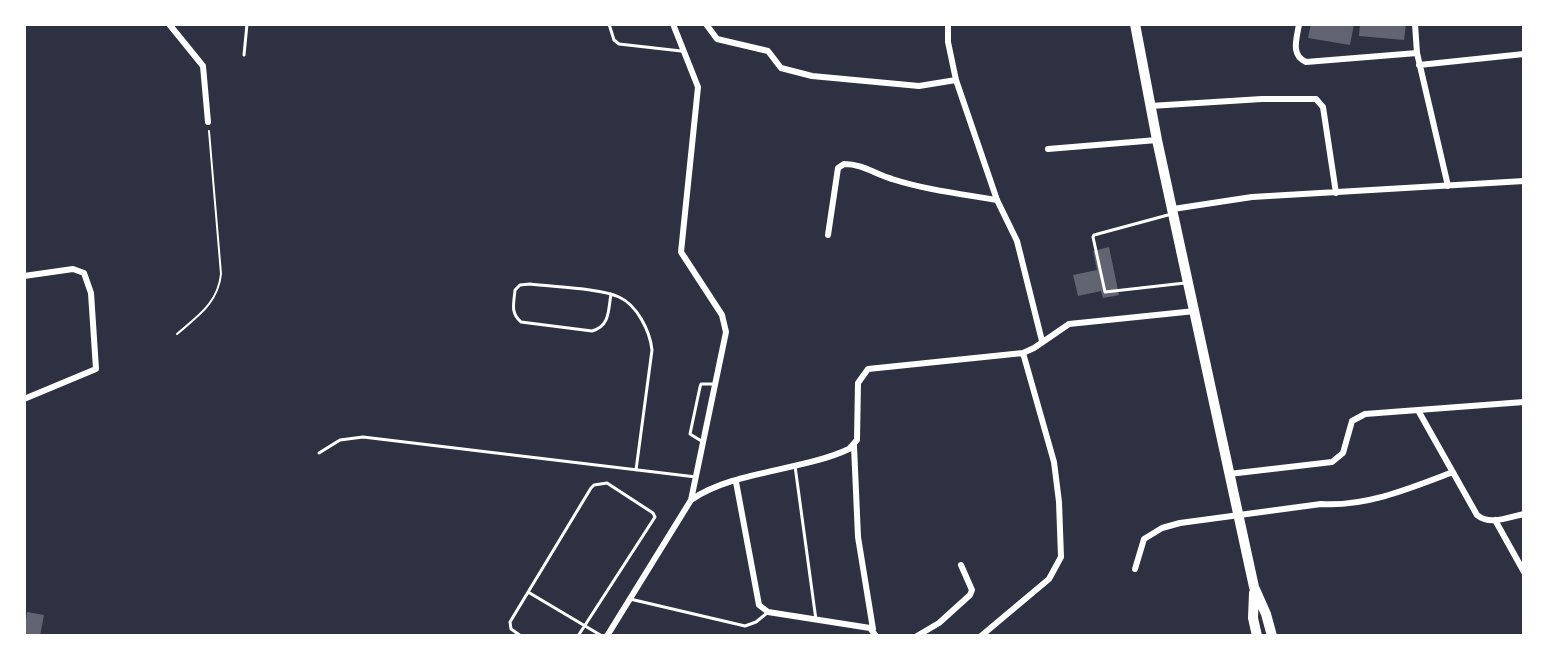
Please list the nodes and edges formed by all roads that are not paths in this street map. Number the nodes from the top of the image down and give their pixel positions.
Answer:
1 (169, 24) edge
2 (247, 24) edge
3 (609, 24) edge
4 (673, 24) edge
5 (706, 24) edge
6 (948, 24) edge
7 (1135, 24) edge
8 (1299, 24) edge
9 (1415, 24) edge
10 (685, 51) junction
11 (1417, 53) junction
12 (1524, 54) edge
13 (244, 55) dead end
14 (1419, 65) junction
15 (956, 80) junction
16 (1150, 106) junction
17 (208, 122) road end
18 (1157, 140) junction
19 (1048, 149) dead end
20 (1524, 181) edge
21 (1448, 186) junction
22 (1336, 193) junction
23 (997, 200) junction
24 (1174, 212) junction
25 (828, 235) dead end
26 (24, 276) edge
27 (1189, 283) junction
28 (611, 294) junction
29 (1195, 311) junction
30 (1042, 341) junction
31 (1023, 353) junction
32 (716, 384) junction
33 (24, 399) edge
34 (1524, 402) edge
35 (1419, 412) junction
36 (703, 442) junction
37 (854, 445) junction
38 (319, 453) dead end
39 (795, 466) junction
40 (636, 470) junction
41 (1453, 472) junction
42 (1229, 474) junction
43 (696, 477) junction
44 (736, 482) junction
45 (691, 500) junction
46 (1524, 514) edge
47 (1238, 515) junction
48 (1495, 520) junction
49 (961, 565) dead end
50 (1135, 569) dead end
51 (1524, 572) edge
52 (1254, 587) junction
53 (528, 592) junction
54 (630, 599) junction
55 (768, 612) junction
56 (816, 620) junction
57 (585, 626) junction
58 (874, 632) edge
59 (521, 636) edge
60 (578, 636) edge
61 (604, 636) edge
62 (917, 636) edge
63 (981, 636) edge
64 (1257, 636) edge
65 (1272, 636) edge

1 - 17 street
2 - 13 lane
3 - 10 lane
4 - 10 street
5 - 15 street
6 - 15 street
7 - 16 highway
8 - 11 street
9 - 11 street
10 - 32 street
11 - 14 street
12 - 14 street
14 - 21 street
15 - 23 street
16 - 18 highway
16 - 22 street
18 - 19 street
18 - 24 highway
20 - 21 street
21 - 22 street
22 - 24 street
23 - 25 street
23 - 30 street
24 - 27 highway
24 - 27 lane
26 - 33 street
27 - 29 highway
28 - 28 lane
28 - 40 lane
29 - 30 street
29 - 42 highway
30 - 31 street
31 - 37 street
31 - 63 street
32 - 36 street
32 - 36 lane
34 - 35 street
35 - 41 street
35 - 42 street
36 - 43 street
37 - 39 street
37 - 58 street
38 - 40 lane
39 - 44 street
39 - 56 lane
40 - 43 lane
41 - 47 street
41 - 48 street
42 - 47 highway
43 - 45 street
44 - 45 street
44 - 55 street
45 - 54 street
46 - 48 street
47 - 50 street
47 - 52 highway
48 - 51 street
49 - 62 street
52 - 64 highway
52 - 65 highway
53 - 57 lane
53 - 57 lane
53 - 59 lane
54 - 55 lane
54 - 61 street
55 - 56 street
56 - 58 street
57 - 60 lane
57 - 61 lane

